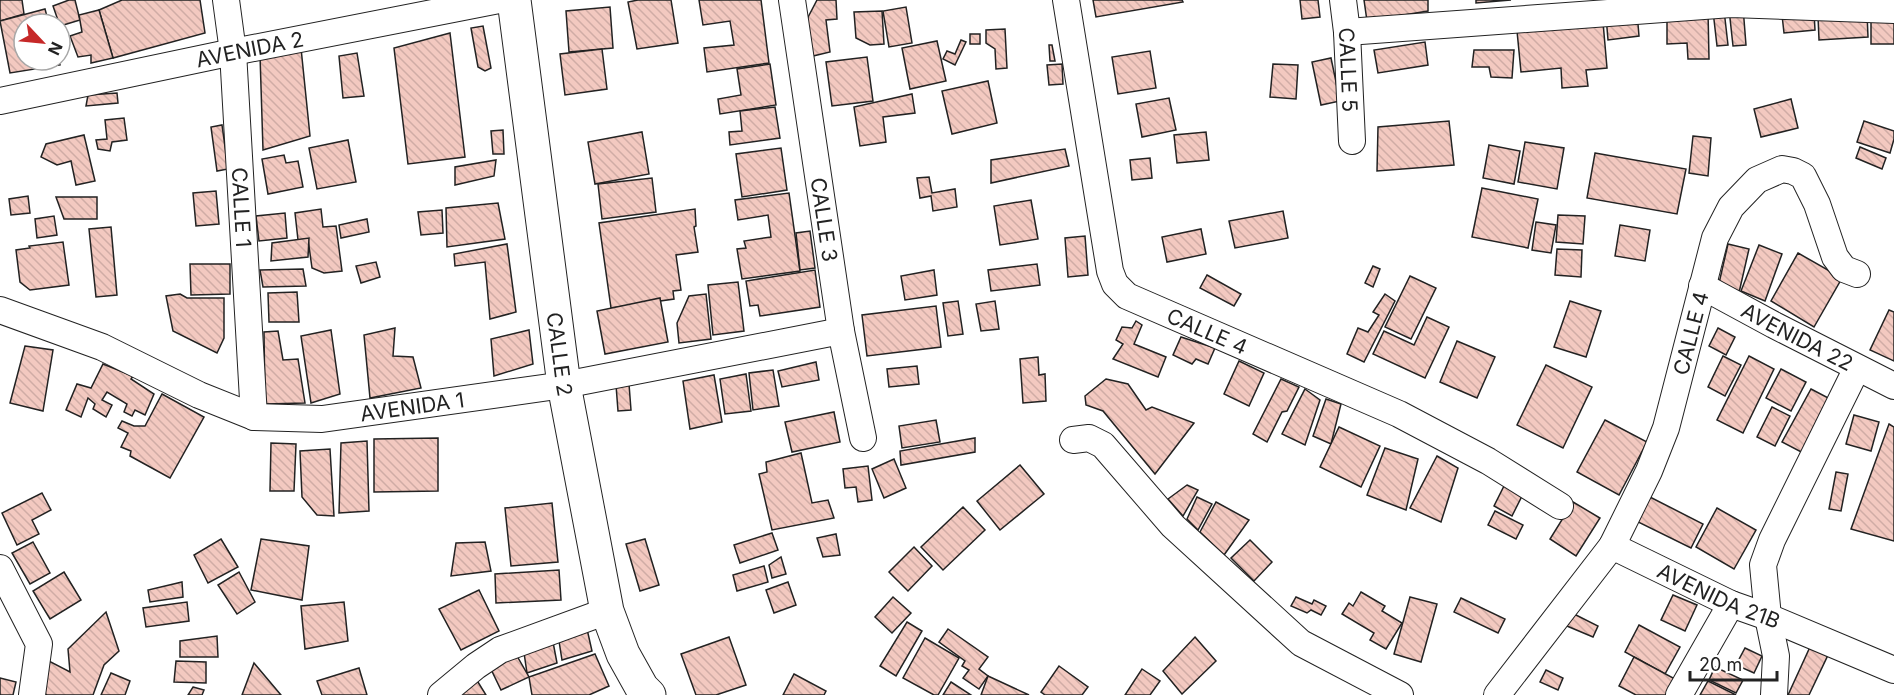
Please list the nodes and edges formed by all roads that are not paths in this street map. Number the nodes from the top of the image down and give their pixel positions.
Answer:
1 (226, 0) edge
2 (499, 0) edge
3 (514, 0) edge
4 (792, 0) edge
5 (1066, 0) edge
6 (1343, 0) edge
7 (1894, 10) edge
8 (1347, 32) junction
9 (233, 51) junction
10 (0, 101) edge
11 (1352, 141) dead end
12 (1857, 274) dead end
13 (1702, 286) junction
14 (0, 308) edge
15 (841, 331) junction
16 (1857, 368) junction
17 (564, 385) junction
18 (1894, 386) edge
19 (254, 417) junction
20 (863, 438) dead end
21 (1073, 440) dead end
22 (1560, 506) dead end
23 (1612, 546) junction
24 (0, 568) edge
25 (1731, 604) junction
26 (607, 610) junction
27 (1768, 617) junction
28 (1894, 670) edge
29 (32, 695) edge
30 (441, 695) edge
31 (649, 695) edge
32 (1400, 695) edge
33 (1497, 695) edge
34 (1679, 695) edge
35 (1774, 695) edge

1 - 9 street, CALLE 1
2 - 9 street, AVENIDA 2
3 - 17 main road, CALLE 2
4 - 15 street, CALLE 3
5 - 22 street, CALLE 4
6 - 8 street, CALLE 5
7 - 8 street
8 - 11 street, CALLE 5
9 - 10 street, AVENIDA 2
9 - 19 street, CALLE 1
12 - 13 street, CALLE 4
13 - 16 street, AVENIDA 22
13 - 23 street, CALLE 4
14 - 19 street, AVENIDA 1
15 - 17 street, AVENIDA 1
15 - 20 street, CALLE 3
16 - 18 street, AVENIDA 22
16 - 27 street
17 - 19 street, AVENIDA 1
17 - 26 main road, CALLE 2
21 - 32 street
23 - 25 street, AVENIDA 21B
23 - 33 street, CALLE 4
24 - 29 street
25 - 27 street, AVENIDA 21B
25 - 34 street
26 - 30 street
26 - 31 main road, CALLE 2
27 - 28 street, AVENIDA 21B
27 - 35 street

